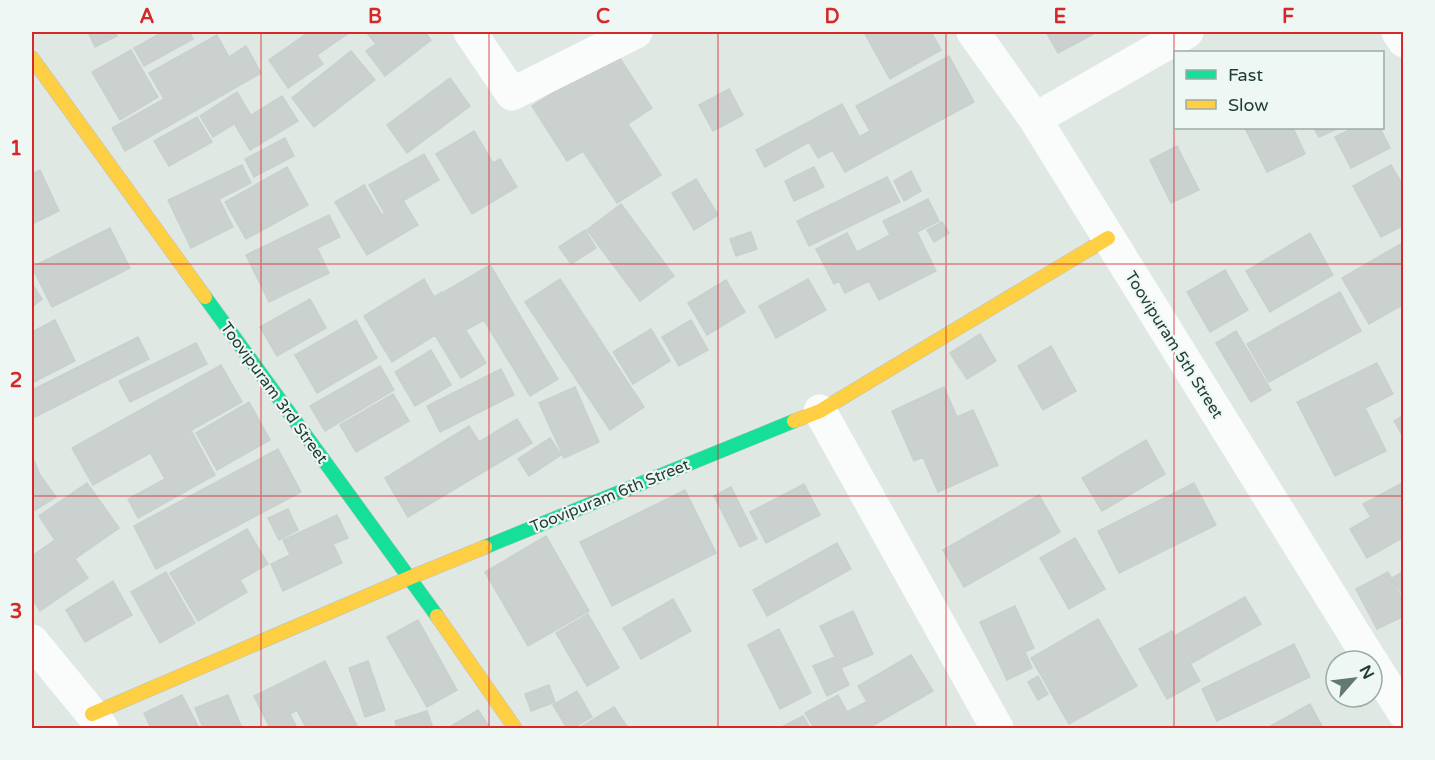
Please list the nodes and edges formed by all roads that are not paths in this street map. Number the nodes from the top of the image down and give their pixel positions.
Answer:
1 (470, 32) edge
2 (636, 32) edge
3 (973, 32) edge
4 (1187, 32) edge
5 (1398, 32) edge
6 (1404, 41) edge
7 (32, 58) edge
8 (1035, 119) junction
9 (1108, 238) junction
10 (820, 411) junction
11 (409, 578) junction
12 (32, 641) edge
13 (1364, 649) edge
14 (1384, 681) edge
15 (1404, 713) edge
16 (97, 721) edge
17 (515, 729) edge
18 (997, 729) edge

1 - 2 street
3 - 8 street, Toovipuram 5th Street
4 - 8 street
5 - 6 street
7 - 11 street, Toovipuram 3rd Street
8 - 9 street, Toovipuram 5th Street
9 - 10 street, Toovipuram 6th Street
9 - 13 street, Toovipuram 5th Street
10 - 11 street, Toovipuram 6th Street
10 - 18 street
11 - 16 street, Toovipuram 6th Street
11 - 17 street, Toovipuram 3rd Street
12 - 16 street
14 - 15 street, Toovipuram 5th Street

